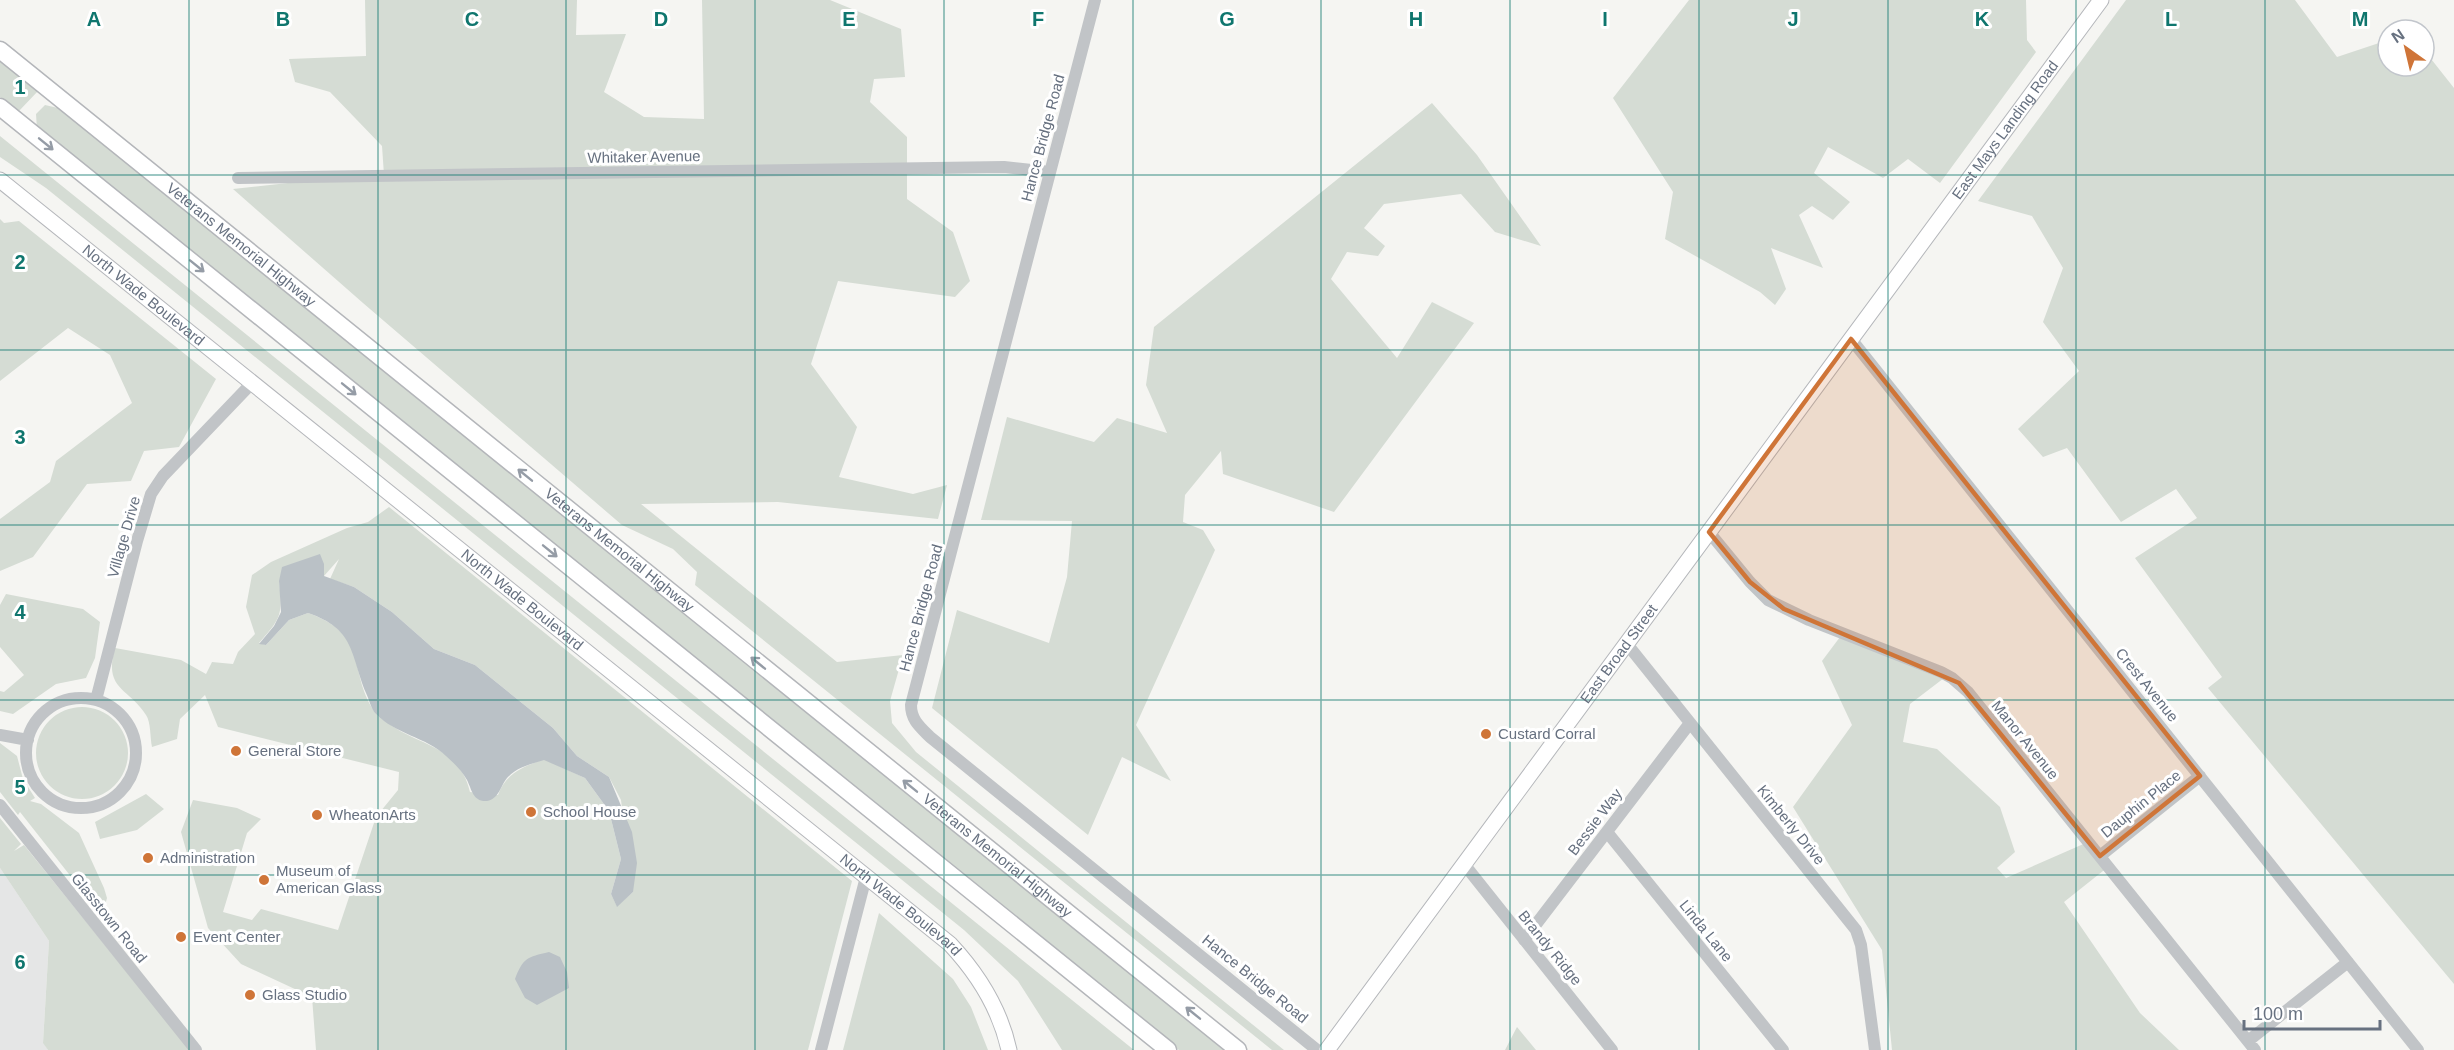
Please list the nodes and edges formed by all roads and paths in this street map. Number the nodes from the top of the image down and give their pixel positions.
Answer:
1 (1095, 0) edge
2 (2101, 0) edge
3 (0, 50) edge
4 (0, 107) edge
5 (1050, 171) junction
6 (238, 178) dead end
7 (0, 180) edge
8 (1910, 259) joint
9 (1851, 339) junction
10 (253, 382) junction
11 (1709, 532) junction
12 (1627, 644) junction
13 (96, 700) junction
14 (1690, 723) junction
15 (0, 735) edge
16 (28, 740) junction
17 (2200, 776) junction
18 (0, 805) edge
19 (1607, 832) junction
20 (2100, 856) junction
21 (1464, 864) junction
22 (866, 877) junction
23 (1524, 940) junction
24 (2348, 962) junction
25 (2251, 1046) edge
26 (196, 1050) edge
27 (821, 1050) edge
28 (1009, 1050) edge
29 (1168, 1050) edge
30 (1238, 1050) edge
31 (1317, 1050) edge
32 (1327, 1050) edge
33 (1612, 1050) edge
34 (1783, 1050) edge
35 (1875, 1050) edge
36 (2418, 1050) edge

1 - 5 street, Hance Bridge Road
2 - 8 main road, East Mays Landing Road
30 -> 3 highway, Veterans Memorial Highway
4 -> 29 highway
5 - 6 street, Whitaker Avenue
5 - 31 street, Hance Bridge Road
7 - 10 main road, North Wade Boulevard
8 - 9 main road, East Broad Street
9 - 11 main road, East Broad Street
9 - 17 street, Crest Avenue
10 - 13 street, Village Drive
10 - 22 main road, North Wade Boulevard
11 - 12 main road, East Broad Street
11 - 20 street, Manor Avenue
12 - 14 street, Kimberly Drive
12 - 21 main road, East Broad Street
13 - 16 street
13 - 16 street
14 - 19 street, Bessie Way
14 - 35 street, Kimberly Drive
15 - 16 street
17 - 20 street, Dauphin Place
17 - 24 street, Crest Avenue
18 - 26 street, Glasstown Road
19 - 23 street, Bessie Way
19 - 34 street, Linda Lane
20 - 25 street, Manor Avenue
21 - 23 street, Brandy Ridge
21 - 32 main road, East Broad Street
22 - 27 street
22 - 28 main road, North Wade Boulevard
23 - 33 street, Brandy Ridge
24 - 25 street
24 - 36 street, Crest Avenue

